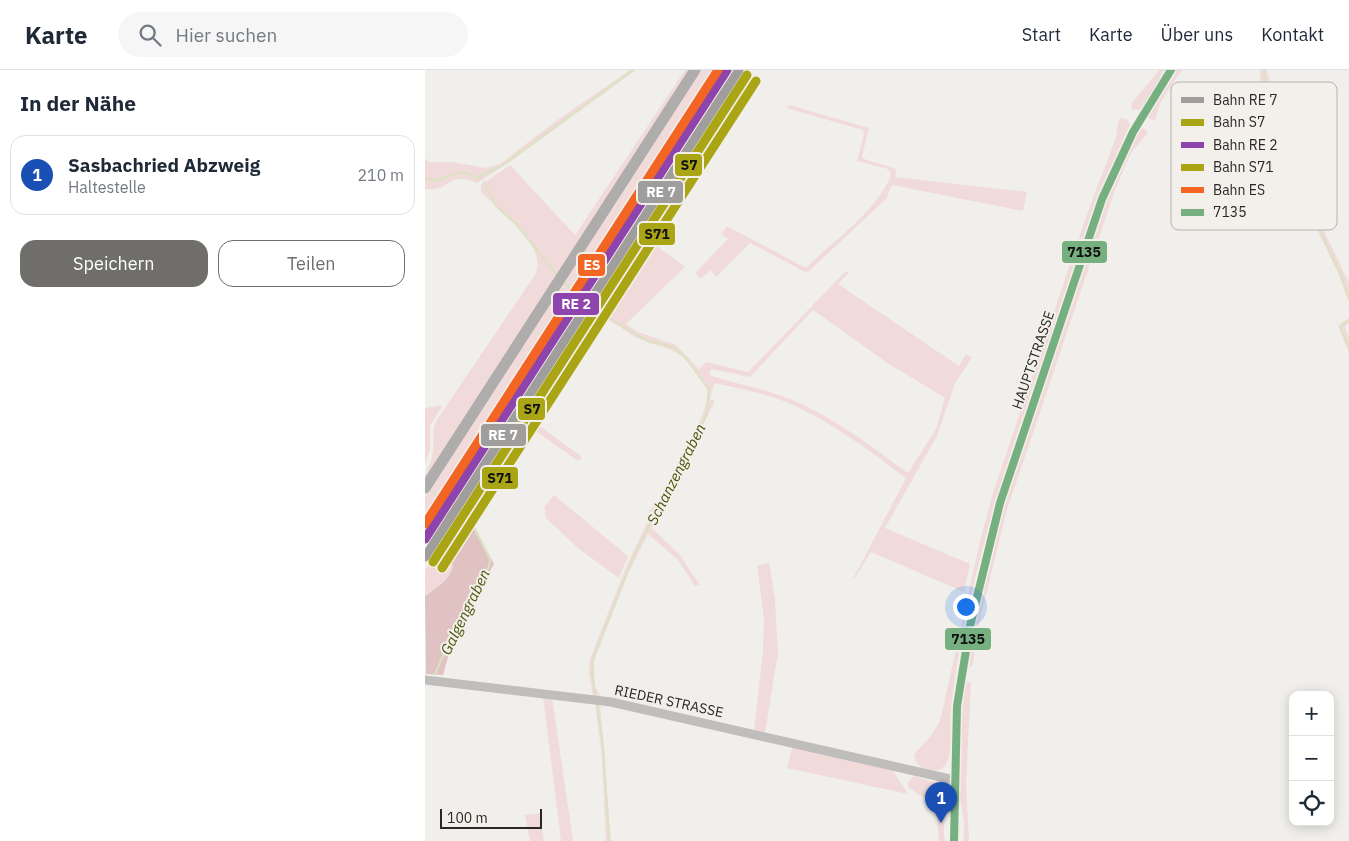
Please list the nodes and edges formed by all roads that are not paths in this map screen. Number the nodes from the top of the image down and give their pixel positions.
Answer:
1 (695, 70) edge
2 (1171, 70) edge
3 (428, 483) edge
4 (425, 680) edge
5 (954, 780) junction
6 (954, 841) edge

1 - 3 main road
2 - 5 street, HAUPTSTRASSE
4 - 5 street, RIEDER STRASSE
5 - 6 street, HAUPTSTRASSE

